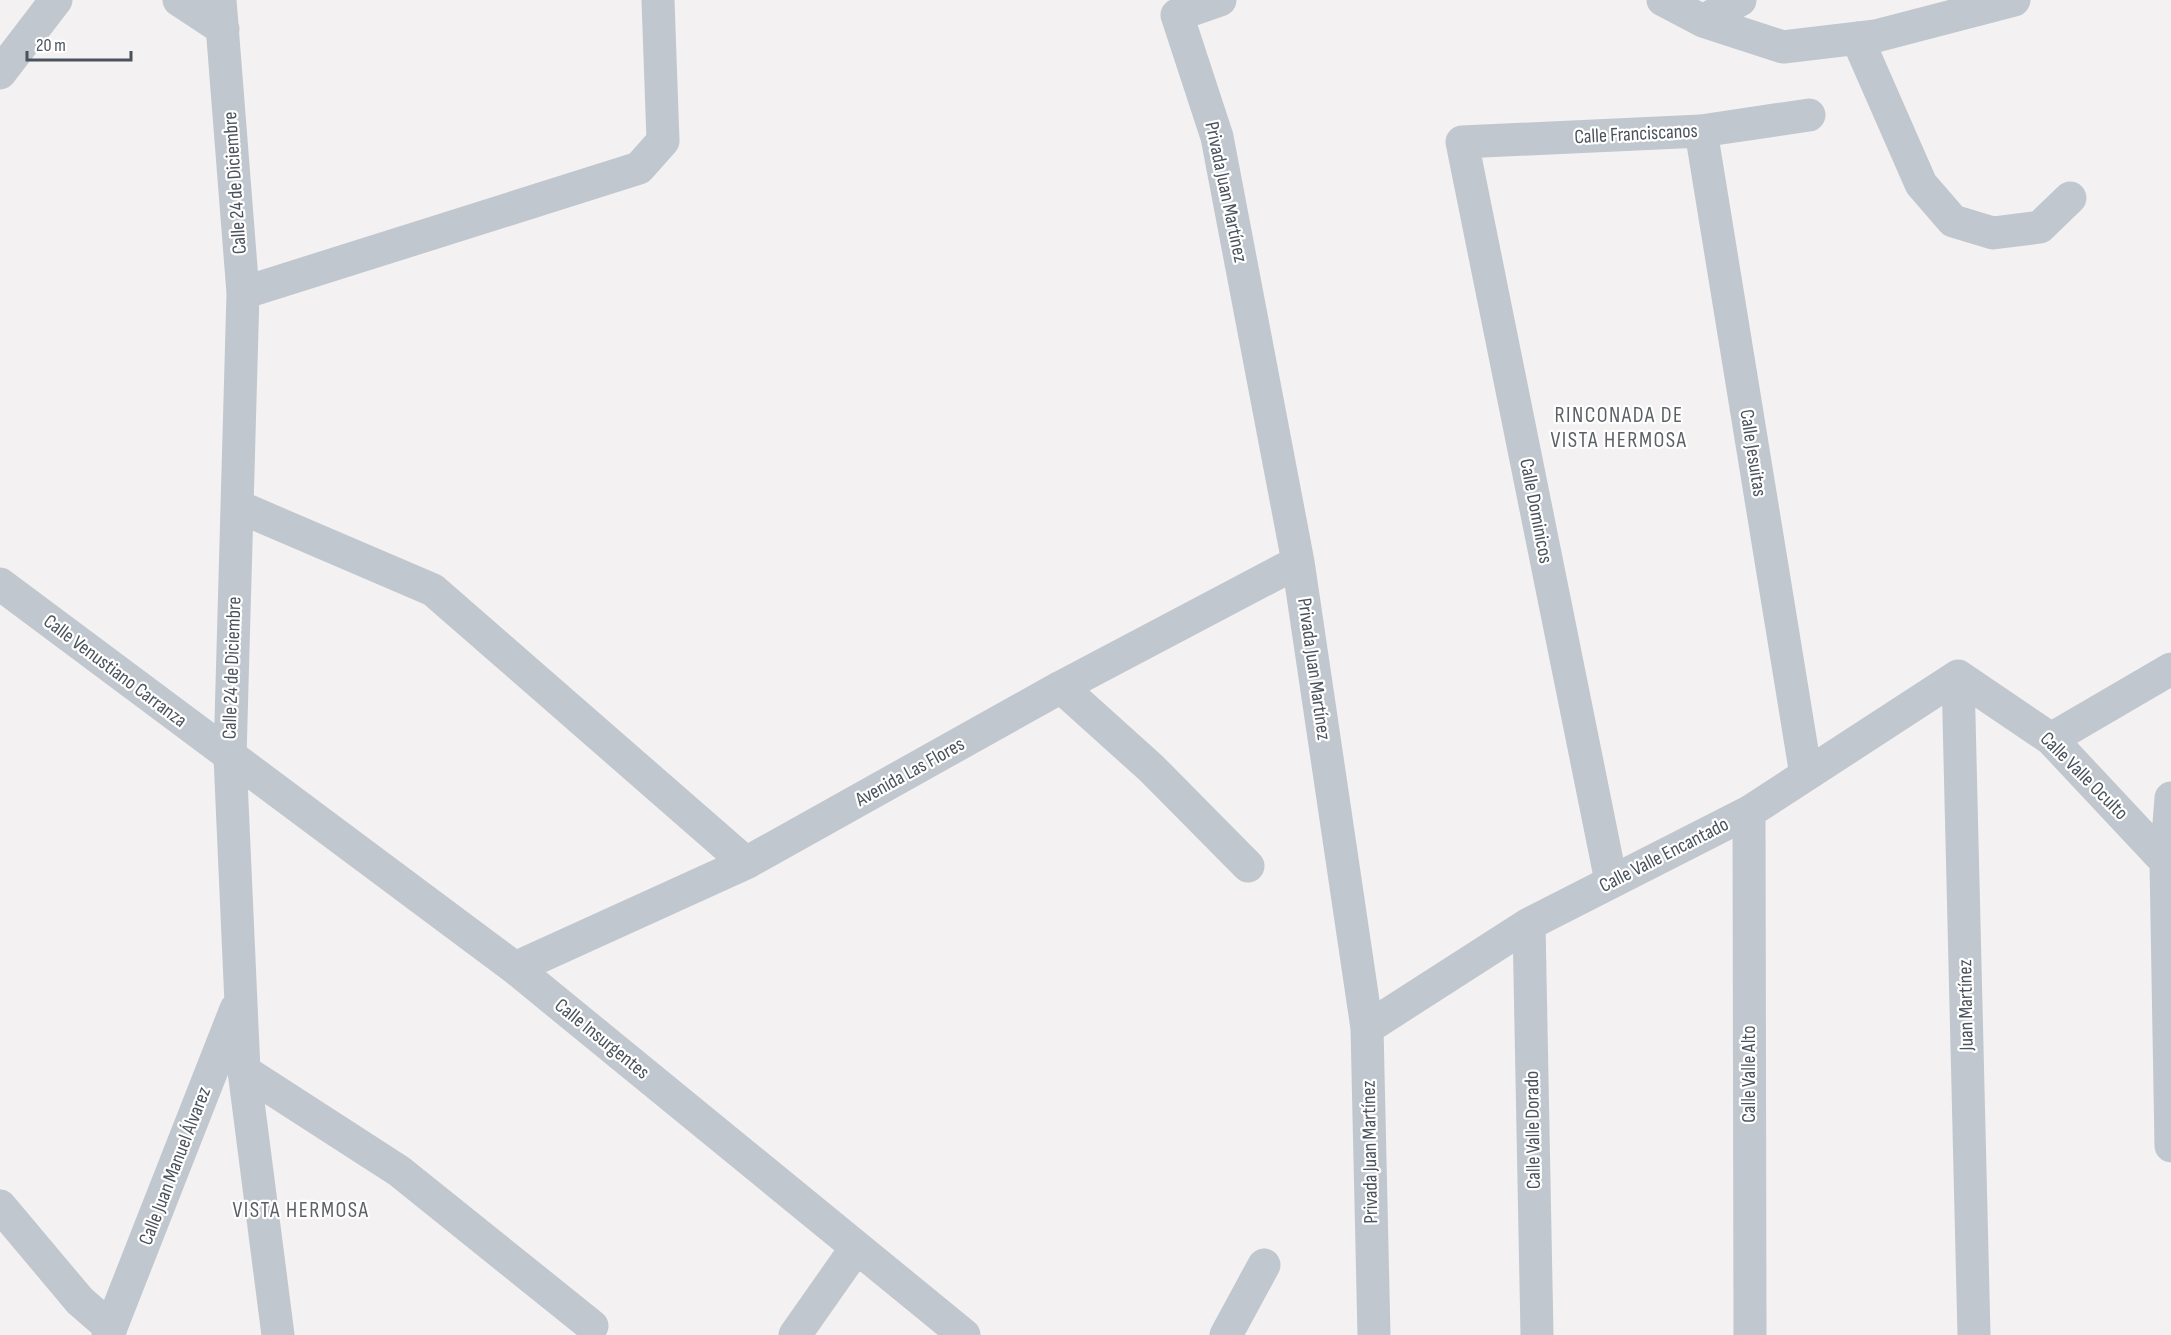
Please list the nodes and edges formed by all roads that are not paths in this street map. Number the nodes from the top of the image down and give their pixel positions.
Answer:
1 (56, 0) edge
2 (179, 0) edge
3 (658, 0) edge
4 (1663, 0) edge
5 (1740, 0) edge
6 (2014, 0) edge
7 (1191, 4) edge
8 (221, 14) edge
9 (1703, 21) junction
10 (1857, 38) junction
11 (0, 73) edge
12 (1809, 115) dead end
13 (1701, 131) junction
14 (1462, 142) joint
15 (2070, 198) dead end
16 (243, 293) junction
17 (237, 506) junction
18 (1298, 562) junction
19 (0, 584) edge
20 (2171, 669) edge
21 (1958, 676) junction
22 (1060, 687) junction
23 (2051, 738) junction
24 (230, 757) junction
25 (1806, 775) junction
26 (2171, 798) edge
27 (1749, 812) junction
28 (746, 863) junction
29 (2168, 865) edge
30 (1248, 866) dead end
31 (1611, 881) junction
32 (1529, 924) junction
33 (515, 968) junction
34 (241, 996) junction
35 (1367, 1028) junction
36 (244, 1071) junction
37 (2171, 1146) edge
38 (0, 1206) edge
39 (856, 1248) junction
40 (1264, 1265) dead end
41 (592, 1326) dead end
42 (110, 1331) edge
43 (278, 1335) edge
44 (795, 1335) edge
45 (964, 1335) edge
46 (1226, 1335) edge
47 (1374, 1335) edge
48 (1537, 1335) edge
49 (1750, 1335) edge
50 (1974, 1335) edge

1 - 11 street
2 - 8 street
3 - 16 street
4 - 9 street
5 - 9 street
6 - 10 street
7 - 18 street, Privada Juan Martínez
8 - 16 street, Calle 24 de Diciembre
9 - 10 street
10 - 15 street
12 - 13 street, Calle Franciscanos
13 - 14 street, Calle Franciscanos
13 - 25 street, Calle Jesuitas
14 - 31 street, Calle Dominicos
16 - 17 street, Calle 24 de Diciembre
17 - 24 street, Calle 24 de Diciembre
17 - 28 street
18 - 22 street, Avenida Las Flores
18 - 35 street, Privada Juan Martínez
19 - 24 street, Calle Venustiano Carranza
20 - 23 street
21 - 23 street, Calle Valle Oculto
21 - 25 street, Calle Valle Encantado
21 - 50 street, Juan Martínez
22 - 28 street, Avenida Las Flores
22 - 30 street
23 - 29 street, Calle Valle Oculto
24 - 33 street, Calle Insurgentes
24 - 34 street, Calle 24 de Diciembre
25 - 27 street, Calle Valle Encantado
26 - 29 street
27 - 31 street, Calle Valle Encantado
27 - 49 street, Calle Valle Alto
28 - 33 street, Avenida Las Flores
29 - 37 street
31 - 32 street, Calle Valle Encantado
32 - 35 street, Calle Valle Encantado
32 - 48 street, Calle Valle Dorado
33 - 39 street, Calle Insurgentes
34 - 36 street, Calle 24 de Diciembre
34 - 42 street, Calle Juan Manuel Álvarez
35 - 47 street, Privada Juan Martínez
36 - 41 street
36 - 43 street, Calle 24 de Diciembre
38 - 42 street
39 - 44 street
39 - 45 street, Calle Insurgentes
40 - 46 street

